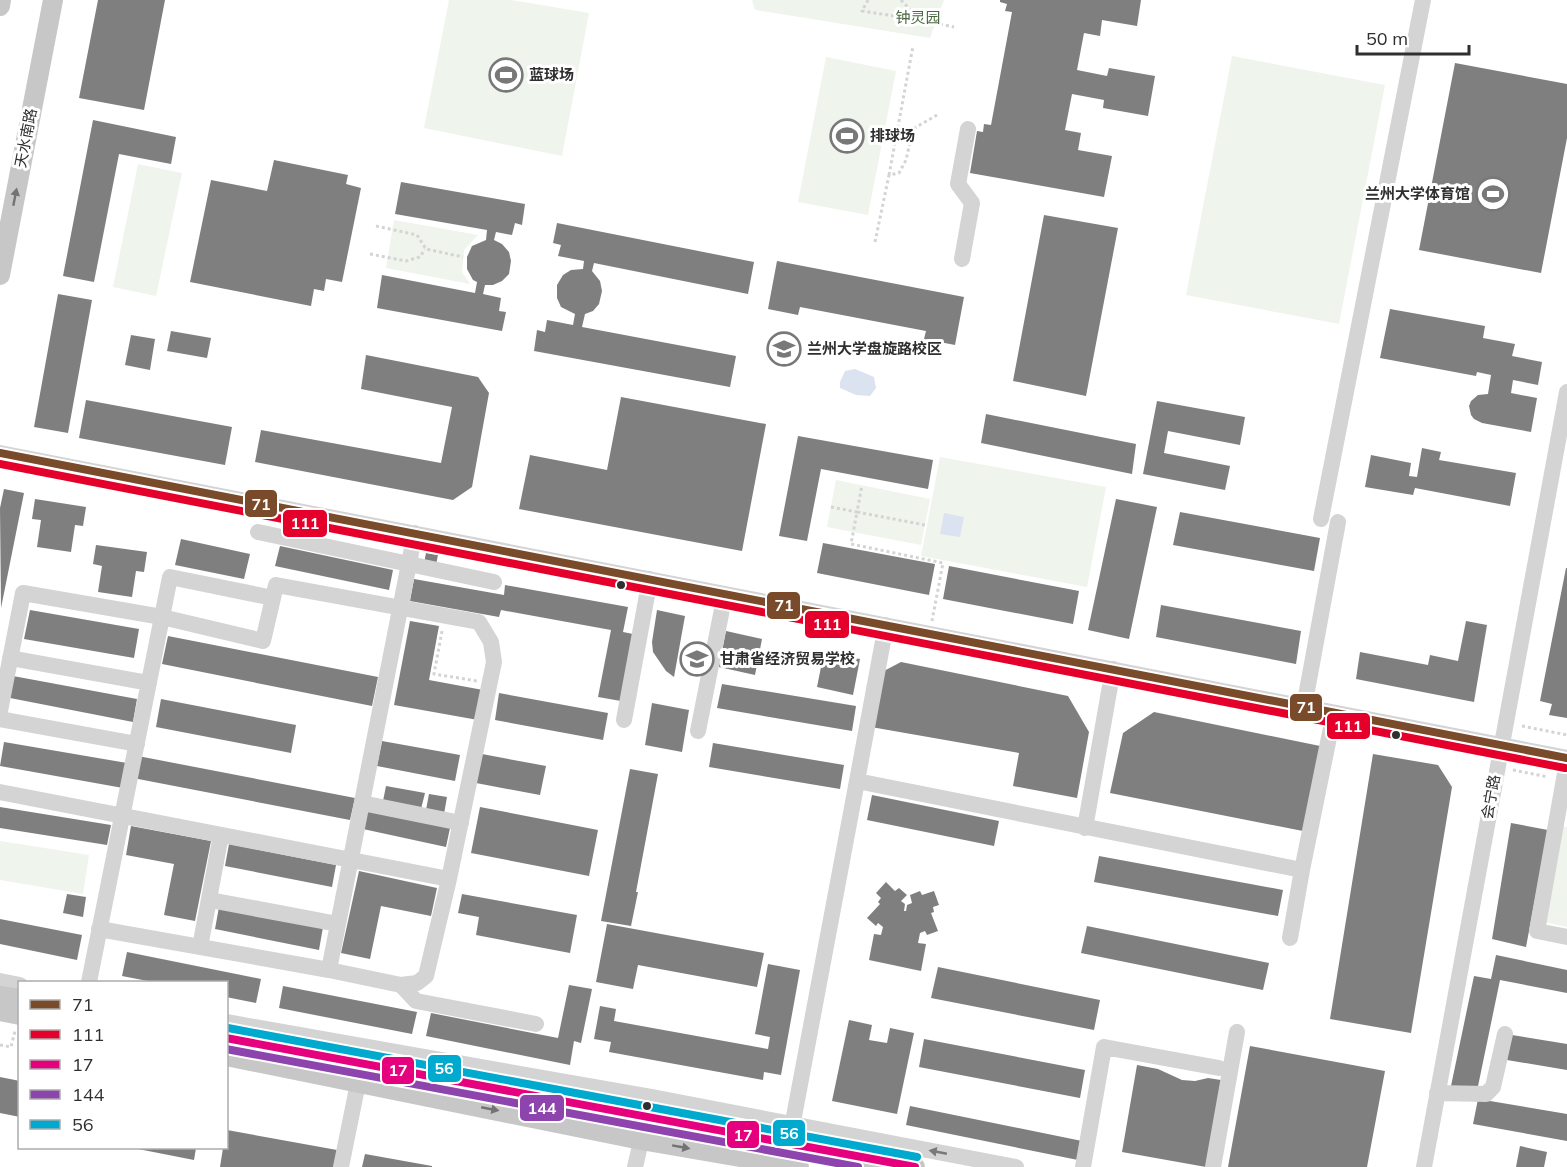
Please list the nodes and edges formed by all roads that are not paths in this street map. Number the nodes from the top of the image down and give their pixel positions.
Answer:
1 (1, 0) edge
2 (53, 0) edge
3 (1423, 0) edge
4 (0, 6) edge
5 (968, 129) dead end
6 (962, 260) dead end
7 (0, 275) edge
8 (1567, 392) edge
9 (0, 453) edge
10 (1321, 519) dead end
11 (1338, 522) dead end
12 (258, 532) dead end
13 (415, 533) junction
14 (409, 565) junction
15 (650, 579) junction
16 (494, 582) dead end
17 (724, 594) junction
18 (273, 598) junction
19 (400, 607) junction
20 (162, 617) junction
21 (886, 625) junction
22 (10, 658) junction
23 (1113, 669) junction
24 (149, 683) junction
25 (1304, 707) junction
26 (0, 711) edge
27 (1334, 713) junction
28 (0, 719) edge
29 (624, 720) dead end
30 (698, 731) dead end
31 (137, 744) junction
32 (1501, 745) junction
33 (1567, 758) edge
34 (1567, 762) edge
35 (857, 782) junction
36 (0, 792) edge
37 (362, 803) junction
38 (122, 817) junction
39 (461, 824) junction
40 (1085, 828) junction
41 (221, 835) junction
42 (351, 860) junction
43 (1302, 870) junction
44 (449, 879) junction
45 (210, 900) junction
46 (338, 924) junction
47 (99, 929) junction
48 (1567, 937) edge
49 (1290, 938) dead end
50 (200, 947) junction
51 (329, 970) junction
52 (0, 981) edge
53 (89, 981) edge
54 (18, 985) edge
55 (401, 985) junction
56 (0, 996) edge
57 (18, 999) edge
58 (0, 1011) edge
59 (18, 1015) edge
60 (228, 1022) edge
61 (536, 1024) dead end
62 (1237, 1032) dead end
63 (1505, 1034) dead end
64 (228, 1038) edge
65 (228, 1056) edge
66 (1219, 1068) dead end
67 (358, 1083) junction
68 (1437, 1093) junction
69 (649, 1106) junction
70 (791, 1133) junction
71 (641, 1140) junction
72 (341, 1167) edge
73 (635, 1167) edge
74 (799, 1167) edge
75 (915, 1167) edge
76 (1016, 1167) edge
77 (1083, 1167) edge
78 (1213, 1167) edge
79 (1424, 1167) edge

1 - 4 main road
7 -> 2 main road, 天水南路
3 - 10 street
5 - 6 street
8 - 32 street, 会宁路
9 - 13 street
11 - 25 street
12 - 14 street
13 - 14 street
13 - 15 street
14 - 16 street
14 - 19 street
15 - 17 street
15 - 29 street
17 - 21 street
17 - 30 street
18 - 19 street
18 - 20 street
18 - 20 street
19 - 37 street
19 - 39 street
20 - 22 street
20 - 24 street
21 - 23 street
21 - 35 street
22 - 24 street
22 - 26 street
23 - 25 street
23 - 40 street
24 - 31 street
25 - 27 street
27 - 32 street
27 - 43 street
28 - 31 street
31 - 38 street
32 - 33 street
32 - 68 street, 会宁路
34 - 48 street
35 - 40 street
35 - 70 street
36 - 38 street
37 - 39 street
37 - 42 street
38 - 41 street
38 - 47 street
39 - 44 street
40 - 43 street
41 - 42 street
41 - 45 street
42 - 44 street
42 - 46 street
43 - 49 street
44 - 55 street
45 - 46 street
45 - 50 street
46 - 51 street
47 - 50 street
47 - 53 street
50 - 51 street
51 - 55 street
52 - 54 street
55 - 61 street
56 - 57 main road
58 - 59 main road
60 - 69 street
62 - 78 street
63 - 68 street
64 - 69 main road
65 - 67 main road
66 - 77 street
67 -> 71 main road
67 - 72 street
68 - 79 street, 会宁路
69 - 70 main road
69 - 71 street
70 - 75 main road
76 -> 70 street
71 - 73 street
71 -> 74 main road

